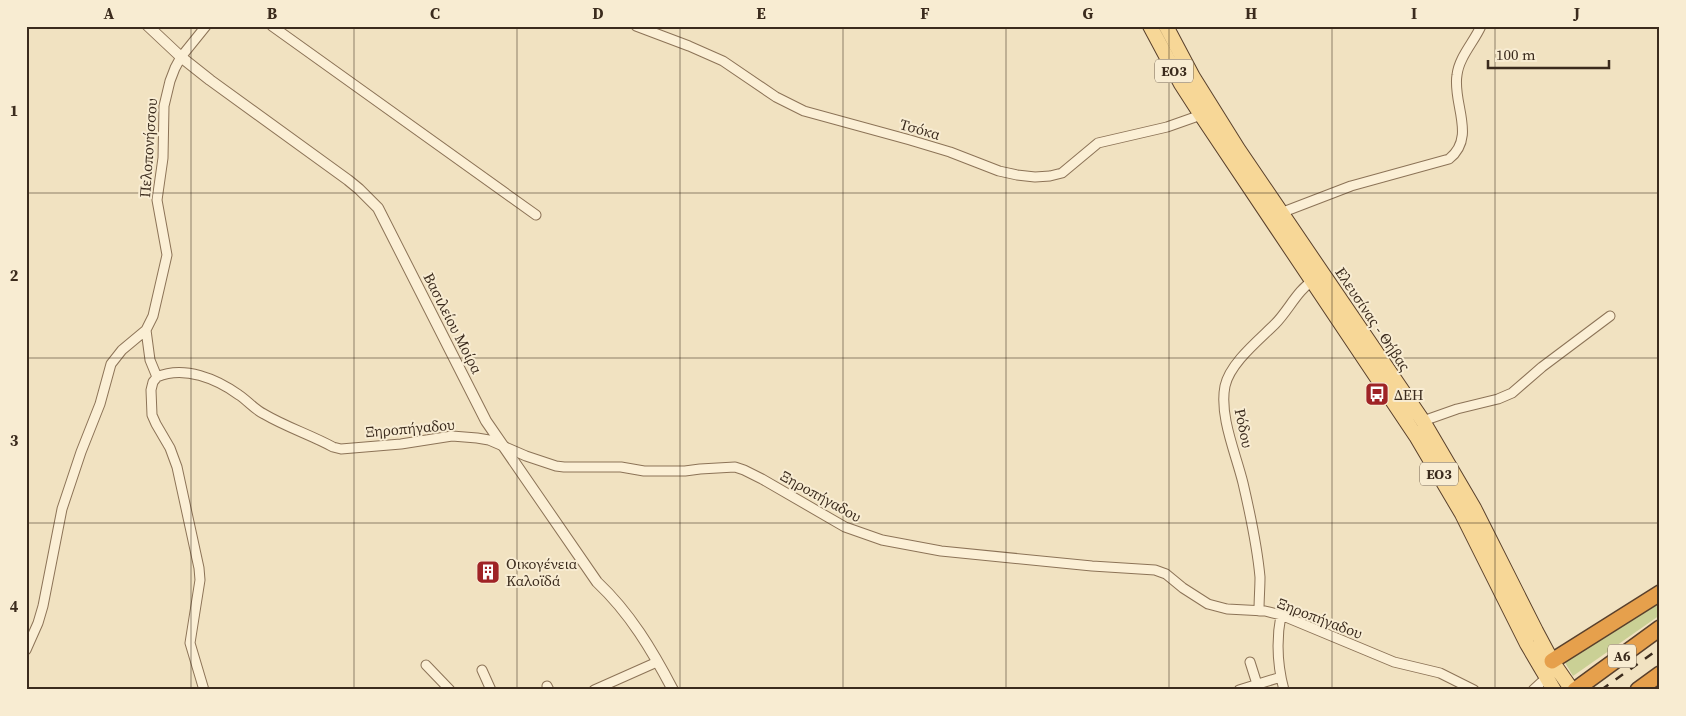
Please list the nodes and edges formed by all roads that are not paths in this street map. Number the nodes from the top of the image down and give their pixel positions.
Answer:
1 (148, 26) edge
2 (206, 26) edge
3 (272, 26) edge
4 (636, 26) edge
5 (1150, 26) edge
6 (1166, 26) edge
7 (1481, 26) edge
8 (182, 57) junction
9 (1201, 115) junction
10 (536, 214) dead end
11 (1275, 216) junction
12 (1318, 278) junction
13 (1610, 316) dead end
14 (146, 330) junction
15 (156, 377) junction
16 (1422, 421) junction
17 (502, 446) junction
18 (1660, 593) edge
19 (1259, 611) junction
20 (1281, 615) junction
21 (1660, 628) edge
22 (26, 650) edge
23 (1552, 661) junction
24 (657, 662) junction
25 (1250, 662) dead end
26 (426, 665) dead end
27 (482, 670) dead end
28 (1660, 674) edge
29 (1280, 677) junction
30 (1257, 684) junction
31 (1550, 684) edge
32 (608, 687) edge
33 (1577, 688) edge
34 (204, 690) edge
35 (450, 690) edge
36 (491, 690) edge
37 (594, 690) edge
38 (673, 690) edge
39 (1239, 690) edge
40 (1284, 690) edge
41 (1474, 690) edge
42 (1533, 690) edge
43 (1638, 690) edge

1 - 8 street, Βασιλείου Μοίρα
2 - 8 street, Πελοπονήσσου
3 - 10 street
4 - 9 street, Τσόκα
5 - 9 main road, Ελευσίνας - Θήβας / ΕΟ3
6 - 11 main road, Ελευσίνας - Θήβας / ΕΟ3
7 - 11 street
8 - 14 street, Πελοπονήσσου
8 - 17 street, Βασιλείου Μοίρα
9 - 11 main road, Ελευσίνας - Θήβας / ΕΟ3
11 - 12 main road, Ελευσίνας - Θήβας / ΕΟ3
12 - 16 main road, Ελευσίνας - Θήβας / ΕΟ3
12 - 19 street, Ρόδου
12 - 31 main road, Ελευσίνας - Θήβας / ΕΟ3
13 - 16 street
14 - 15 street
14 - 22 street
15 - 17 street, Ξηροπήγαδου
15 - 34 street
16 - 23 main road, Ελευσίνας - Θήβας / ΕΟ3
17 - 19 street, Ξηροπήγαδου
17 - 24 street, Βασιλείου Μοίρα
18 - 23 highway
19 - 20 street, Ξηροπήγαδου
20 - 29 street
20 - 41 street, Ξηροπήγαδου
21 - 33 highway, Α6
23 - 31 main road
23 - 33 main road, Ελευσίνας - Θήβας / ΕΟ3
24 - 32 street
24 - 38 street, Βασιλείου Μοίρα
25 - 30 street
26 - 35 street
27 - 36 street
28 - 43 highway, Α6
29 - 30 street
29 - 40 street
30 - 39 street
31 - 42 street
32 - 37 street

